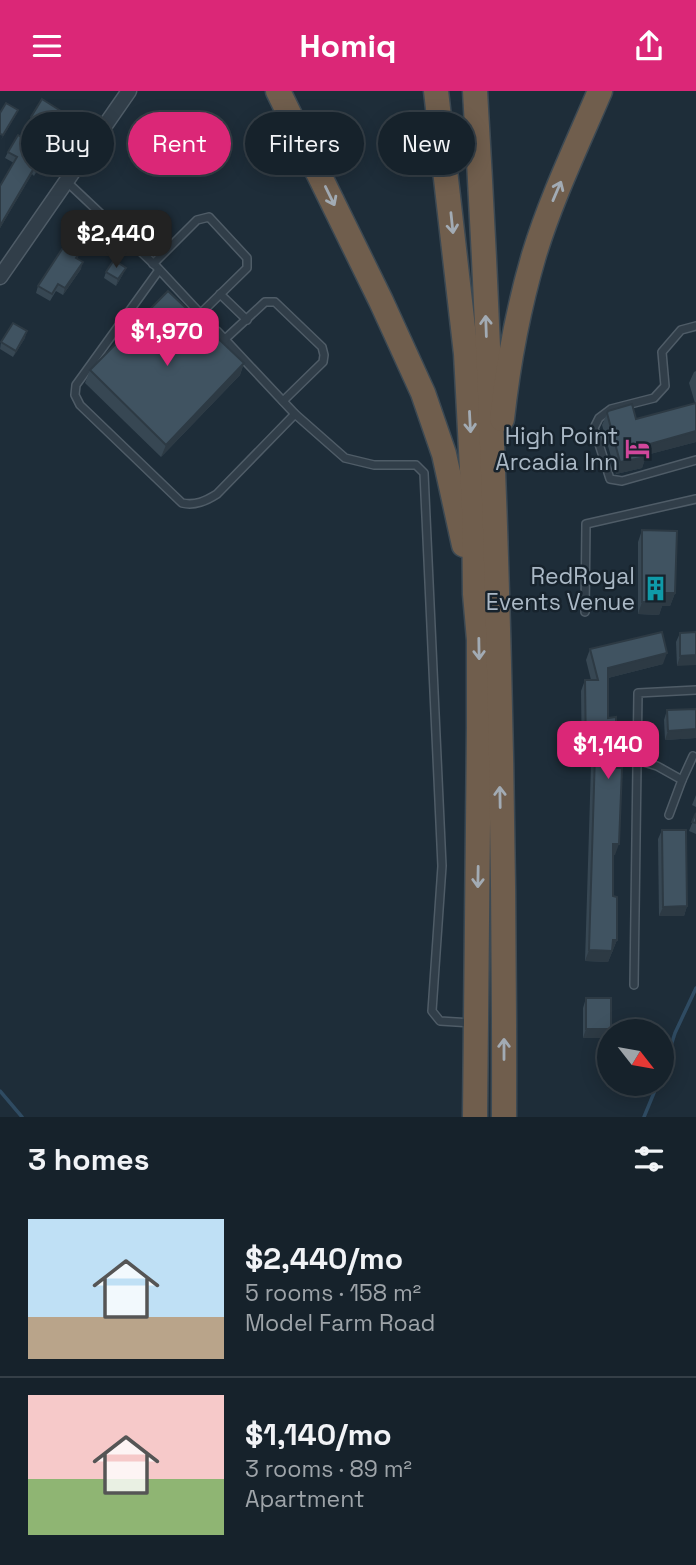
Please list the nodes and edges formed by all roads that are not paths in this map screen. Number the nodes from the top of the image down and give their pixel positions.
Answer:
1 (129, 91) edge
2 (278, 91) edge
3 (436, 91) edge
4 (475, 91) edge
5 (600, 91) edge
6 (66, 181) junction
7 (156, 267) junction
8 (0, 277) edge
9 (220, 294) junction
10 (200, 314) junction
11 (247, 320) junction
12 (209, 323) dead end
13 (696, 326) edge
14 (217, 331) dead end
15 (224, 340) junction
16 (284, 401) junction
17 (295, 414) junction
18 (696, 460) edge
19 (696, 499) edge
20 (494, 517) junction
21 (475, 594) junction
22 (585, 612) dead end
23 (696, 689) edge
24 (693, 756) dead end
25 (637, 760) junction
26 (682, 780) junction
27 (669, 815) dead end
28 (634, 985) dead end
29 (477, 1023) junction
30 (475, 1117) edge
31 (504, 1117) edge

1 - 6 street
2 -> 21 highway
3 -> 21 highway
20 -> 4 highway
20 -> 5 highway
6 - 7 lane
6 - 8 street
7 - 9 lane
7 - 10 lane
7 - 17 lane
9 - 10 lane
9 - 11 lane
10 - 12 lane
11 - 15 lane
11 - 16 lane
13 - 18 lane
14 - 15 lane
15 - 16 lane
16 - 17 lane
17 - 29 lane
19 - 22 lane
31 -> 20 highway
21 -> 29 highway
23 - 25 lane
24 - 26 lane
25 - 26 lane
25 - 28 lane
26 - 27 lane
29 - 30 highway

